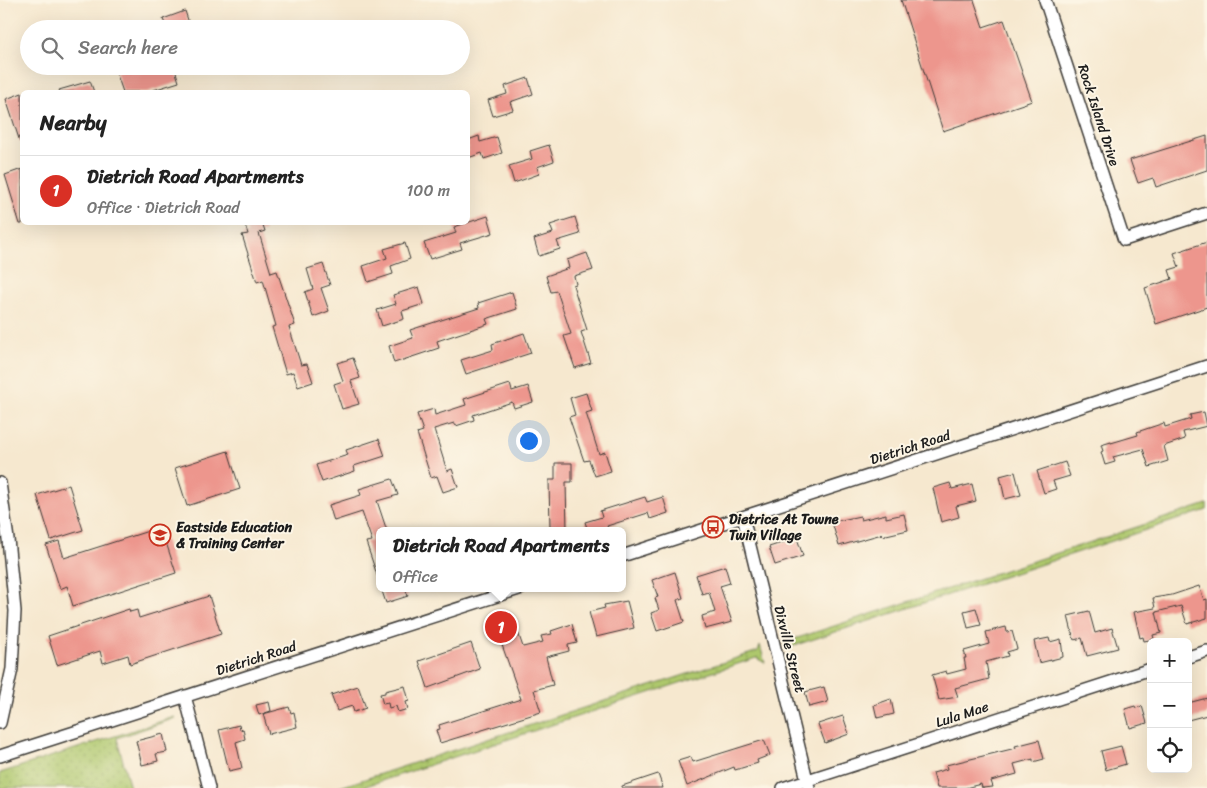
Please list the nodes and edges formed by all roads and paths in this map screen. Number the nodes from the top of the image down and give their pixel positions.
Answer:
1 (1045, 0) edge
2 (1207, 213) edge
3 (1207, 366) edge
4 (0, 483) edge
5 (743, 517) junction
6 (626, 555) edge
7 (510, 592) edge
8 (1207, 650) edge
9 (1192, 656) edge
10 (1147, 670) edge
11 (185, 696) junction
12 (0, 723) edge
13 (0, 756) edge
14 (808, 784) edge
15 (209, 788) edge
16 (783, 788) edge

1 - 2 street, Rock Island Drive
3 - 5 street, Dietrich Road
4 - 12 street
5 - 6 street, Dietrich Road
5 - 14 street, Dixville Street
7 - 11 street, Dietrich Road
8 - 9 street
10 - 14 street, Lula Mae
11 - 13 street, Dietrich Road
11 - 15 street
14 - 16 street, Lula Mae

